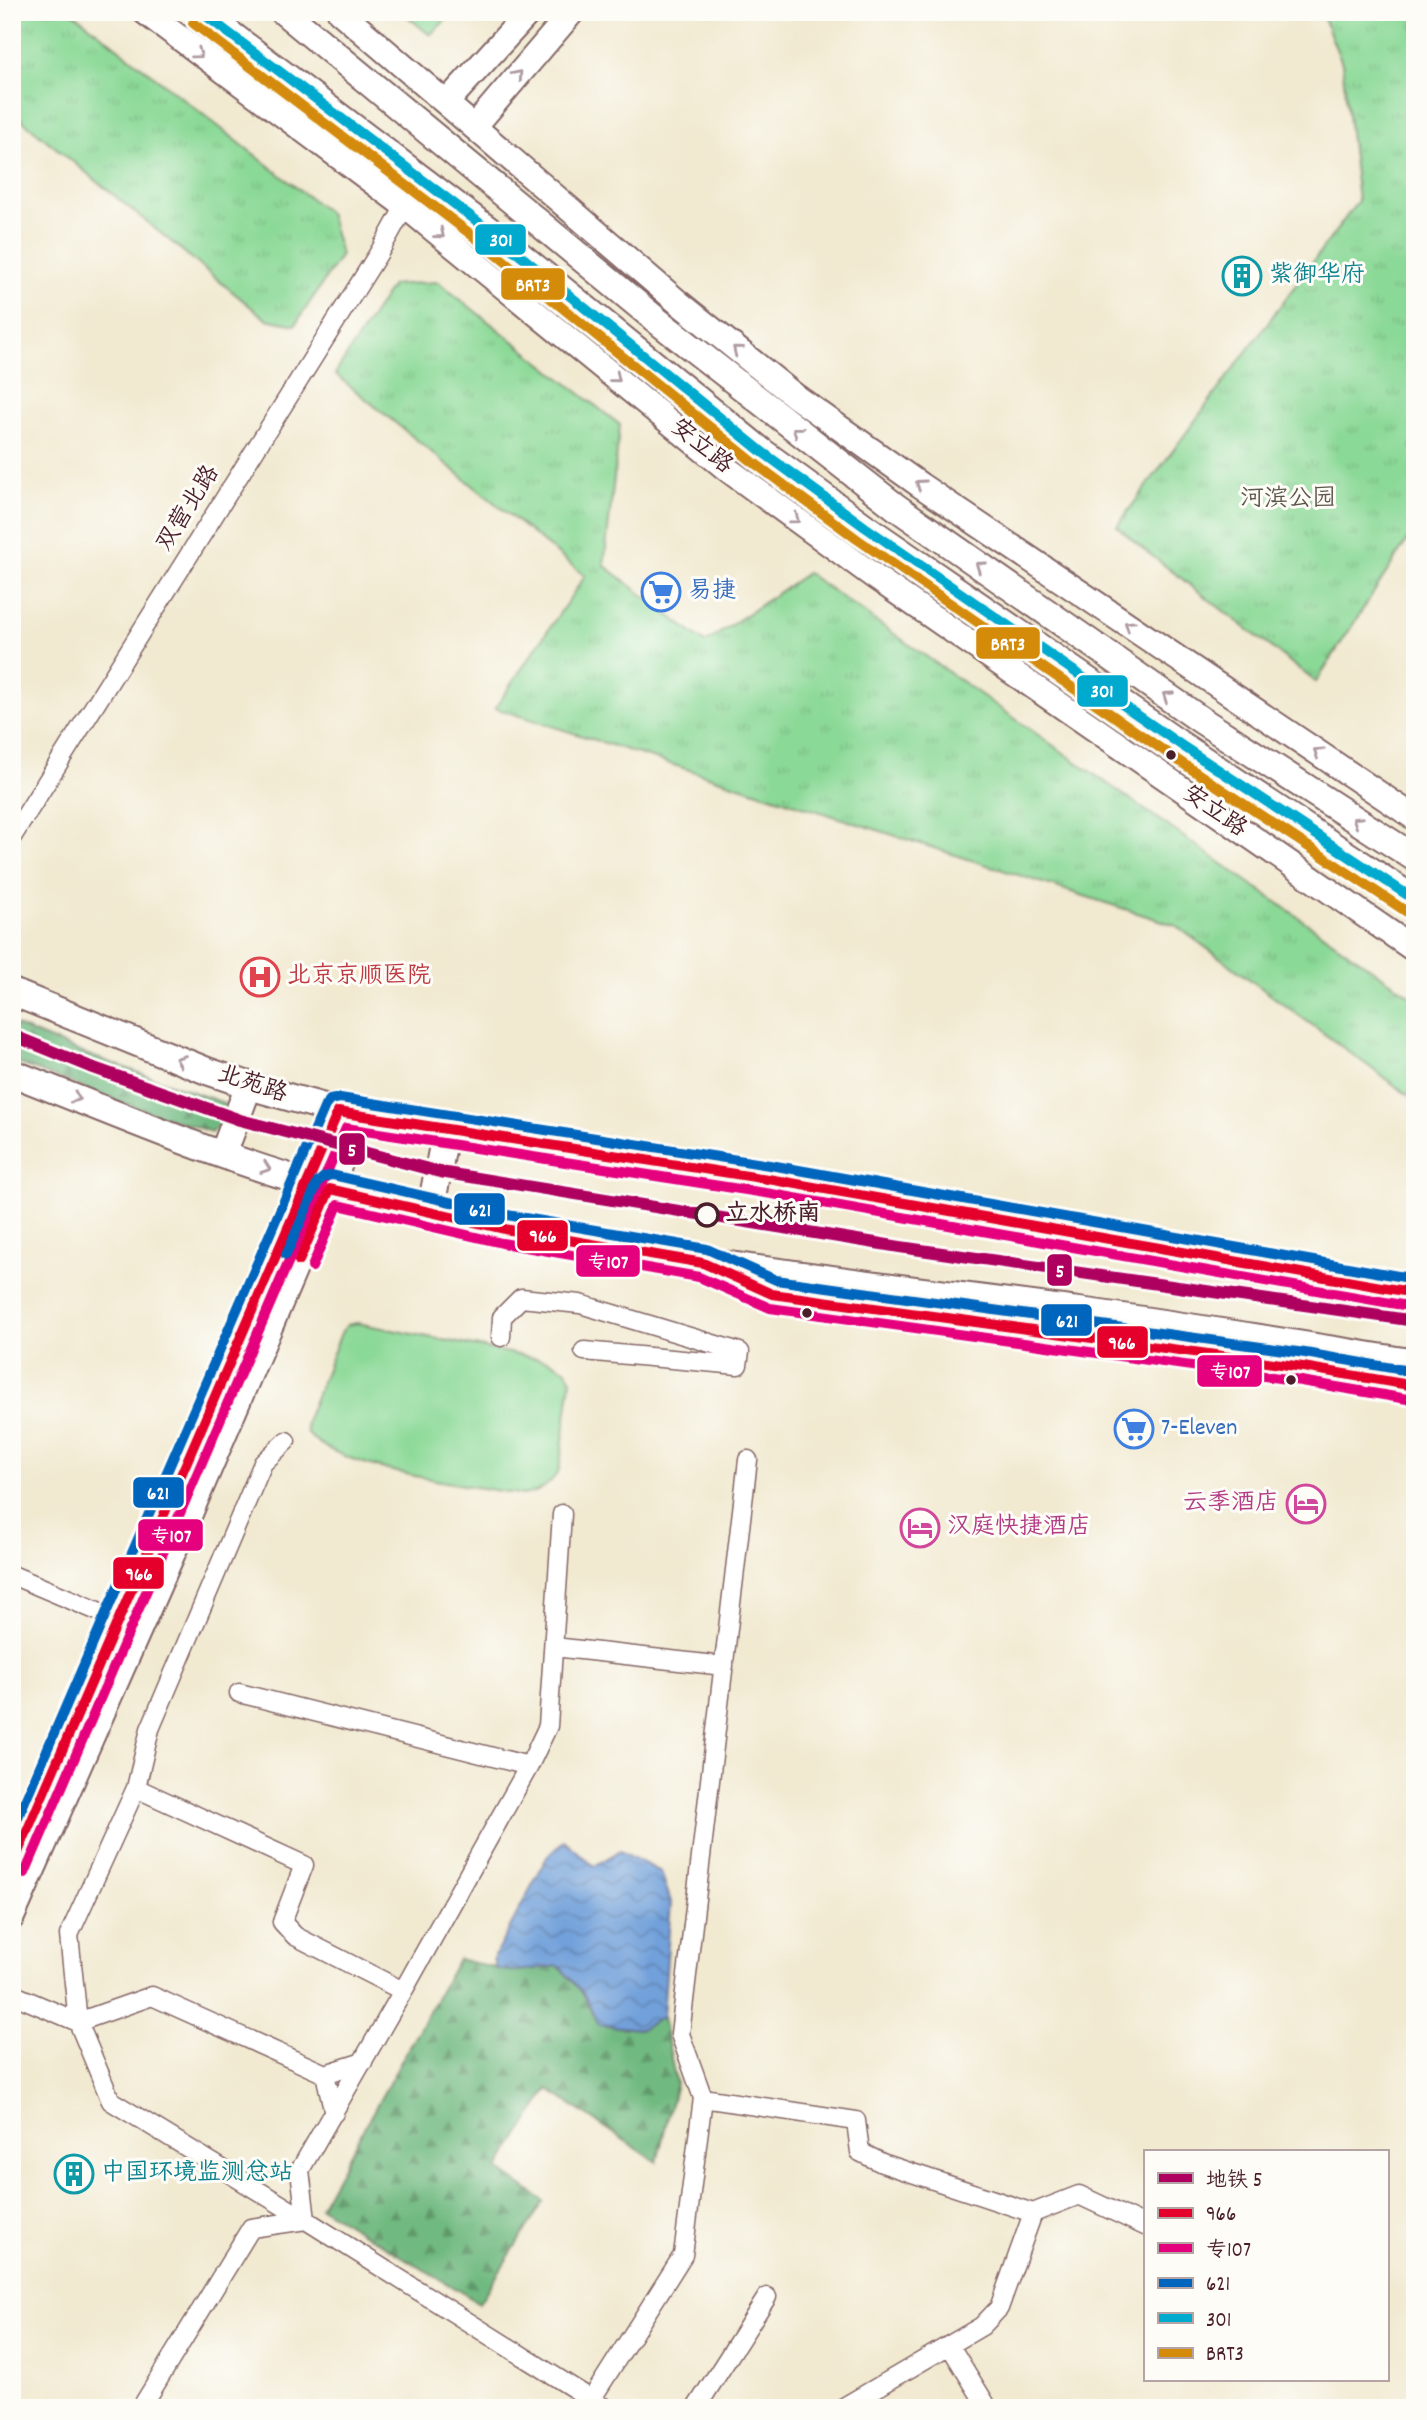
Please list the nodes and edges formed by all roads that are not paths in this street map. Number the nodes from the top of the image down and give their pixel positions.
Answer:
1 (145, 12) edge
2 (201, 12) edge
3 (284, 12) edge
4 (340, 12) edge
5 (529, 12) edge
6 (572, 12) edge
7 (446, 103) junction
8 (474, 127) junction
9 (405, 206) junction
10 (1415, 818) edge
11 (12, 837) edge
12 (1415, 858) edge
13 (1415, 900) edge
14 (1415, 950) edge
15 (12, 992) edge
16 (12, 1073) edge
17 (250, 1086) junction
18 (349, 1115) junction
19 (446, 1130) junction
20 (223, 1154) junction
21 (319, 1185) junction
22 (430, 1212) junction
23 (703, 1263) junction
24 (1415, 1293) edge
25 (501, 1337) dead end
26 (584, 1351) dead end
27 (1415, 1363) edge
28 (1415, 1386) edge
29 (286, 1441) dead end
30 (748, 1460) dead end
31 (562, 1514) dead end
32 (12, 1575) edge
33 (119, 1620) junction
34 (554, 1647) junction
35 (724, 1666) junction
36 (239, 1693) dead end
37 (529, 1766) junction
38 (136, 1788) junction
39 (12, 1867) edge
40 (12, 1917) edge
41 (403, 1991) junction
42 (12, 1994) edge
43 (78, 2022) junction
44 (363, 2062) junction
45 (325, 2074) junction
46 (703, 2098) junction
47 (334, 2113) junction
48 (1033, 2213) junction
49 (306, 2220) junction
50 (1144, 2226) edge
51 (767, 2297) dead end
52 (950, 2346) junction
53 (594, 2405) edge
54 (141, 2408) edge
55 (696, 2408) edge
56 (842, 2408) edge
57 (988, 2408) edge

1 -> 9 street, 安立路
2 - 13 main road, 安立路
12 -> 3 main road
4 - 7 street
5 - 7 street
8 -> 6 street
7 - 8 street
10 -> 8 street
9 - 11 street, 双营北路
9 -> 14 street, 安立路
17 -> 15 main road, 北苑路
16 -> 20 main road
17 - 18 main road, 北苑路
17 - 20 main road
18 - 19 main road, 北苑路
18 - 21 street
19 - 22 main road
19 - 24 main road, 北苑路
20 -> 21 main road
21 - 22 main road
21 - 33 street
21 - 40 street
22 - 23 main road
23 - 27 main road
23 - 28 street
25 - 26 street
29 - 38 street
30 - 35 street
31 - 34 street
32 - 33 street
33 - 39 street
34 - 35 street
34 - 37 street
35 - 46 street
36 - 37 street
37 - 41 street
38 - 41 street
38 - 43 street
41 - 44 street
42 - 43 street
43 - 45 street
43 - 49 street
44 - 45 street
44 - 47 street
45 - 47 street
46 - 48 street
46 - 53 street
47 - 49 street
48 - 50 street
48 - 52 street
49 - 53 street
49 - 54 street
51 - 55 street
52 - 56 street
52 - 57 street

